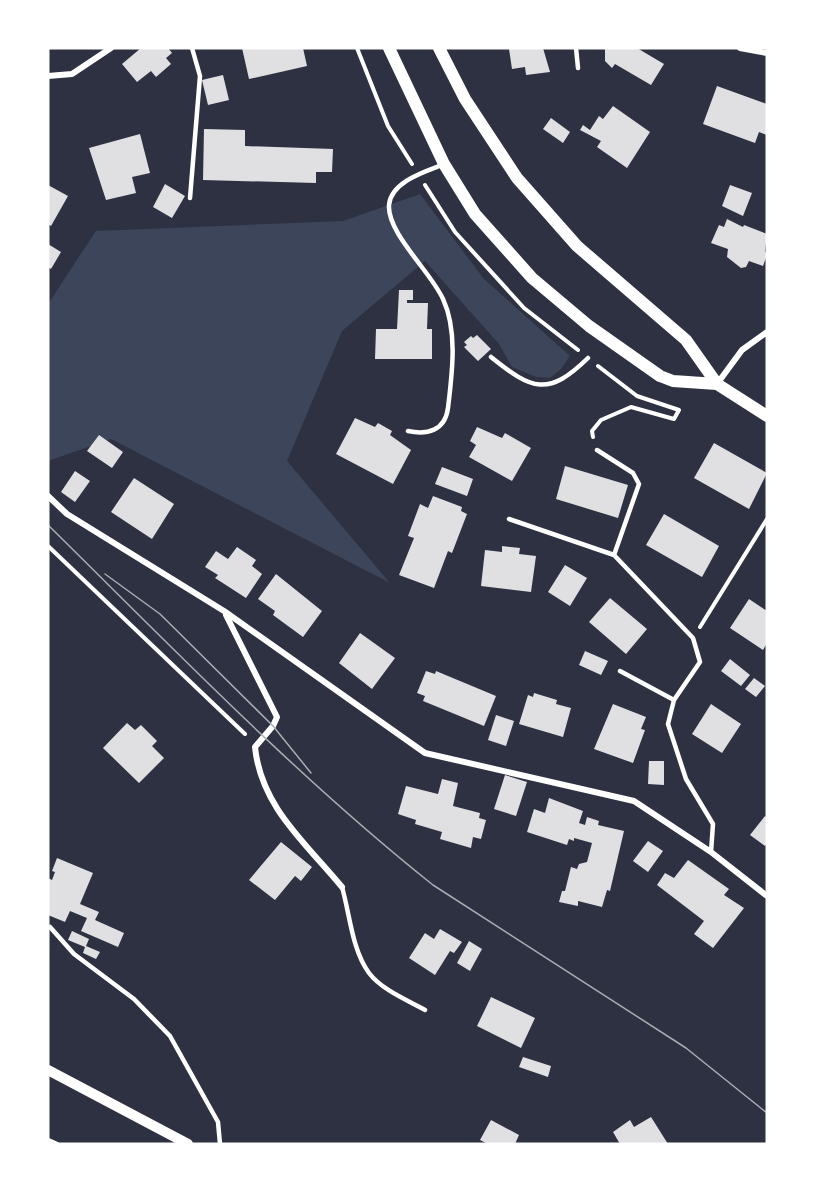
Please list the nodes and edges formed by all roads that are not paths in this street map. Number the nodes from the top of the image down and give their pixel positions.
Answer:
1 (111, 48) edge
2 (192, 48) edge
3 (388, 48) edge
4 (439, 48) edge
5 (576, 48) edge
6 (740, 48) edge
7 (767, 53) edge
8 (578, 68) dead end
9 (48, 76) edge
10 (444, 164) junction
11 (190, 198) dead end
12 (767, 333) edge
13 (491, 357) dead end
14 (588, 358) dead end
15 (717, 384) junction
16 (767, 416) edge
17 (408, 431) dead end
18 (597, 450) road end
19 (48, 496) edge
20 (509, 519) dead end
21 (614, 555) junction
22 (224, 611) junction
23 (620, 671) dead end
24 (674, 700) junction
25 (711, 852) junction
26 (342, 888) joint
27 (767, 896) edge
28 (50, 927) dead end
29 (425, 1010) dead end
30 (48, 1070) edge
31 (48, 1140) edge
32 (57, 1144) edge
33 (188, 1144) edge
34 (220, 1144) edge

1 - 9 street
2 - 11 lane
3 - 10 main road
4 - 15 main road
5 - 8 lane
6 - 7 street
10 - 15 main road
10 - 17 lane
12 - 15 street
13 - 14 lane
15 - 16 main road
18 - 21 lane
19 - 22 street
20 - 21 lane
21 - 24 lane
22 - 25 street
22 - 26 street
23 - 24 lane
24 - 25 lane
25 - 27 street
26 - 29 lane
28 - 34 lane
30 - 33 street
31 - 32 lane

